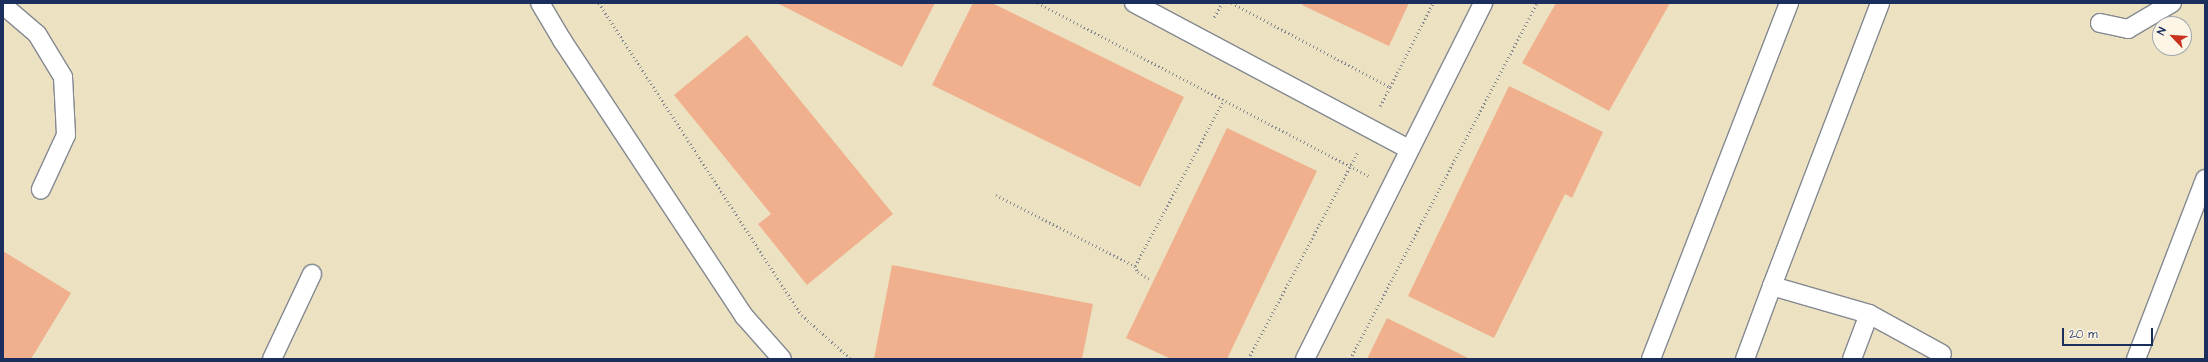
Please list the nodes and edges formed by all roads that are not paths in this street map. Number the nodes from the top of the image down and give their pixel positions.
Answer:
1 (540, 3) edge
2 (1134, 3) edge
3 (1483, 3) edge
4 (1789, 3) edge
5 (1880, 3) edge
6 (2172, 3) edge
7 (3, 5) edge
8 (2100, 24) dead end
9 (1409, 149) junction
10 (2205, 179) edge
11 (41, 189) dead end
12 (312, 274) dead end
13 (1772, 286) junction
14 (1869, 314) junction
15 (1946, 357) edge
16 (272, 359) edge
17 (782, 359) edge
18 (1305, 359) edge
19 (1651, 359) edge
20 (1745, 359) edge
21 (1852, 359) edge
22 (2136, 359) edge

1 - 17 lane
2 - 9 lane
3 - 9 lane
4 - 19 lane
5 - 13 lane
6 - 8 lane
7 - 11 lane
9 - 18 lane
10 - 22 lane
12 - 16 lane
13 - 14 lane
13 - 20 lane
14 - 15 lane
14 - 21 lane

